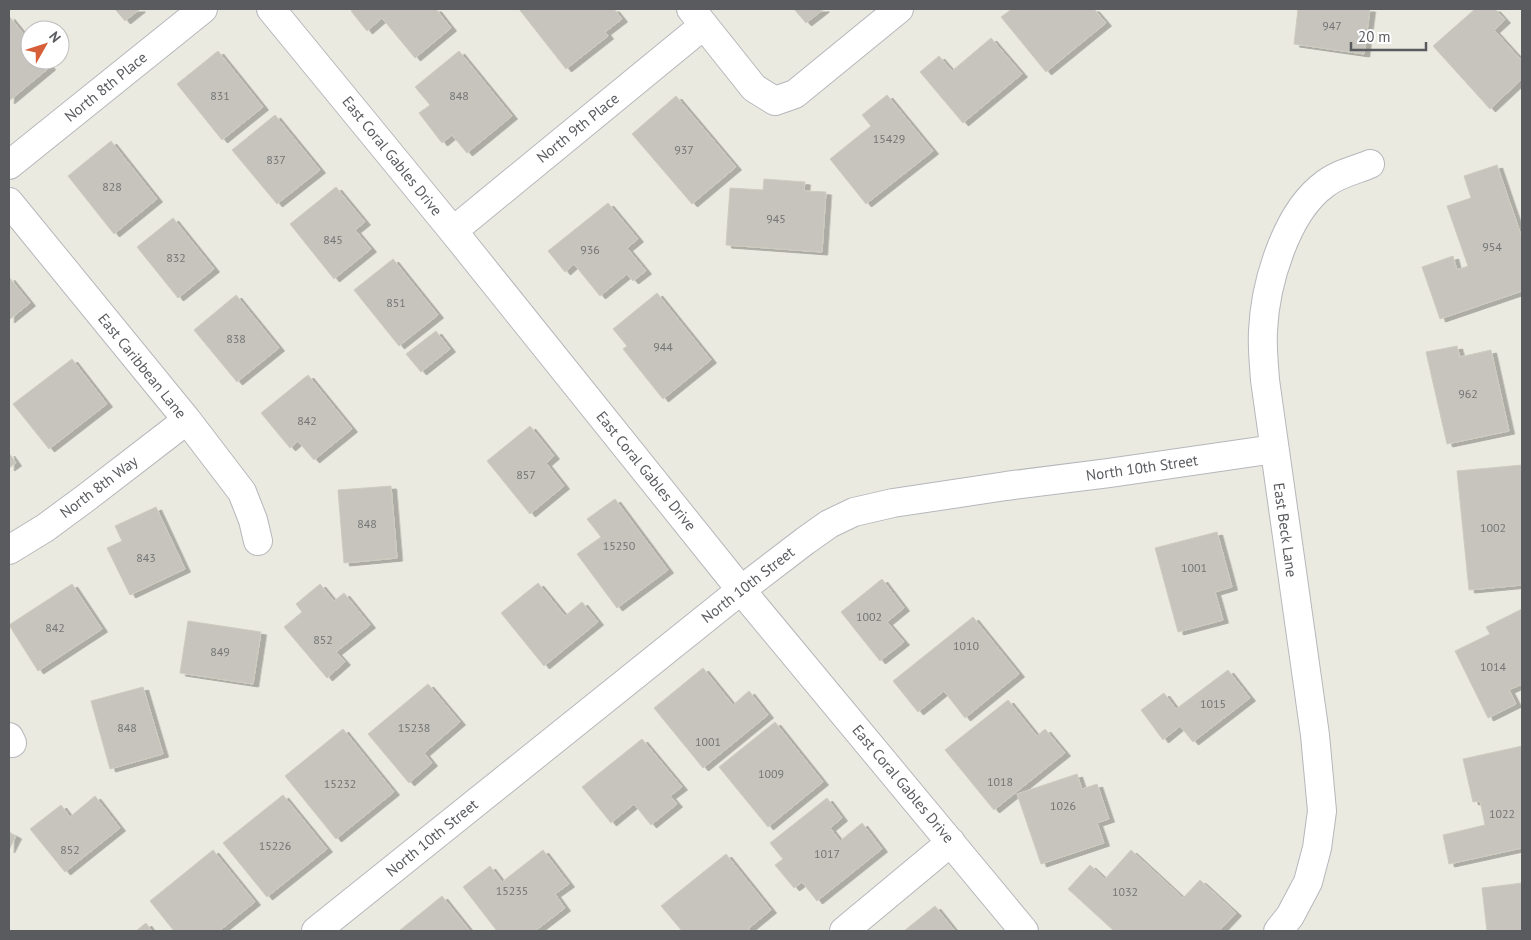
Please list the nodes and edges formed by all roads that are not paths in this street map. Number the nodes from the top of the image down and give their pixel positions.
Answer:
1 (203, 9) edge
2 (271, 9) edge
3 (899, 9) edge
4 (697, 17) edge
5 (1370, 164) dead end
6 (9, 165) edge
7 (9, 202) edge
8 (453, 231) junction
9 (187, 420) junction
10 (1274, 449) junction
11 (258, 541) dead end
12 (9, 550) edge
13 (741, 590) junction
14 (951, 842) junction
15 (316, 931) edge
16 (844, 931) edge
17 (1024, 931) edge
18 (1278, 931) edge

1 - 6 street, North 8th Place
2 - 8 street, East Coral Gables Drive
3 - 4 street
4 - 8 street, North 9th Place
5 - 10 street, East Beck Lane
7 - 9 street, East Caribbean Lane
8 - 13 street, East Coral Gables Drive
9 - 11 street, East Caribbean Lane
9 - 12 street, North 8th Way
10 - 13 street, North 10th Street
10 - 18 street, East Beck Lane
13 - 14 street, East Coral Gables Drive
13 - 15 street, North 10th Street
14 - 16 street
14 - 17 street, East Coral Gables Drive

